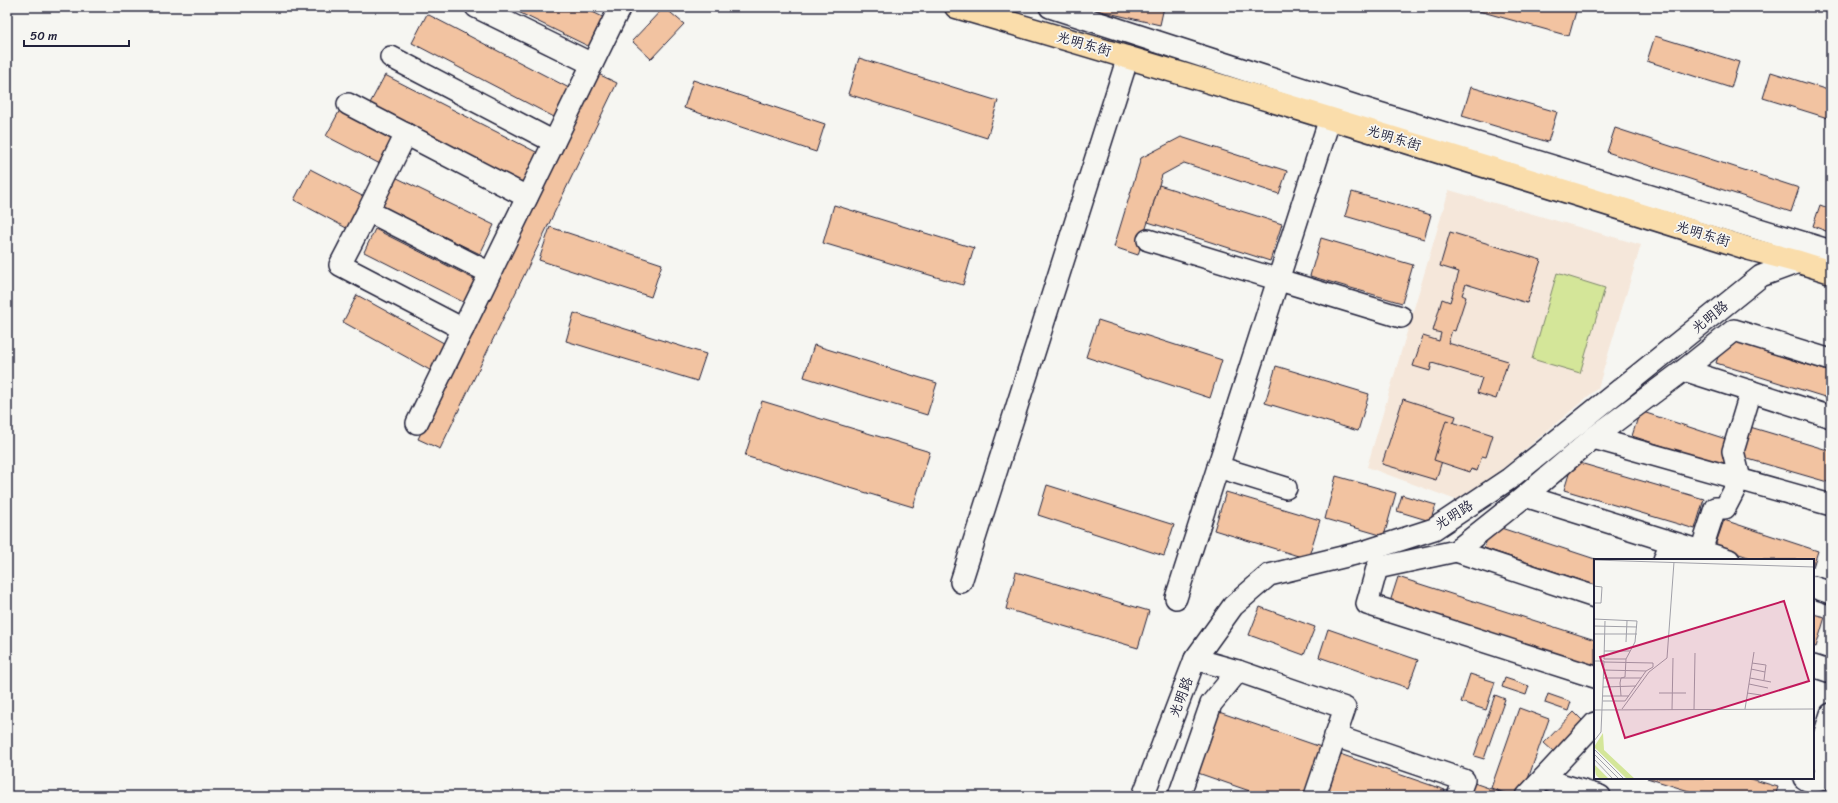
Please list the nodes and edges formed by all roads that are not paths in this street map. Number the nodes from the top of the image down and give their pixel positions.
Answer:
1 (476, 7) edge
2 (620, 7) edge
3 (956, 7) edge
4 (1050, 7) edge
5 (391, 57) dead end
6 (1128, 57) junction
7 (592, 64) junction
8 (348, 104) dead end
9 (1330, 118) junction
10 (406, 134) junction
11 (554, 142) junction
12 (527, 198) junction
13 (368, 211) junction
14 (1148, 240) dead end
15 (1750, 249) junction
16 (1831, 251) edge
17 (1799, 262) junction
18 (1831, 272) edge
19 (490, 273) junction
20 (1761, 276) junction
21 (1278, 280) junction
22 (1401, 317) dead end
23 (463, 329) junction
24 (1831, 360) edge
25 (1684, 370) junction
26 (1751, 391) junction
27 (1831, 417) edge
28 (417, 423) dead end
29 (1593, 438) junction
30 (1218, 467) junction
31 (1740, 479) junction
32 (1286, 488) dead end
33 (1525, 496) junction
34 (1831, 505) edge
35 (1456, 551) junction
36 (1701, 551) junction
37 (1664, 559) edge
38 (1726, 559) edge
39 (961, 582) dead end
40 (1814, 587) edge
41 (1831, 592) edge
42 (1594, 597) edge
43 (1176, 598) dead end
44 (1195, 659) junction
45 (1814, 666) edge
46 (1238, 671) junction
47 (1831, 672) edge
48 (1594, 677) edge
49 (1831, 714) edge
50 (1594, 724) edge
51 (1335, 736) junction
52 (1819, 754) edge
53 (1543, 779) junction
54 (1804, 783) edge
55 (1143, 796) edge
56 (1179, 796) edge
57 (1315, 796) edge
58 (1458, 796) edge
59 (1527, 796) edge
60 (1600, 796) edge

1 - 7 street
2 - 7 street
3 - 6 main road, 光明东街
4 - 16 street
5 - 11 street
6 - 9 main road, 光明东街
6 - 39 street
7 - 11 street
8 - 10 street
9 - 15 main road, 光明东街
9 - 21 street
10 - 12 street
10 - 13 street
11 - 12 street
12 - 19 street
13 - 19 street
13 - 23 street
14 - 21 street
15 - 17 main road, 光明东街
15 - 20 street
17 - 18 main road, 光明东街
17 - 20 street, 光明路
19 - 23 street
20 - 44 street, 光明路
21 - 22 street
21 - 30 street
23 - 28 street
24 - 25 street
25 - 26 street
25 - 29 street
26 - 27 street
26 - 31 street
29 - 31 street
29 - 33 street
30 - 32 street
30 - 43 street
31 - 34 street
31 - 36 street
33 - 35 street
33 - 36 street
35 - 42 street
35 - 48 street
36 - 37 street
36 - 38 street
40 - 41 street
44 - 46 street
44 - 55 street, 光明路
45 - 47 street
46 - 51 street
46 - 56 street
49 - 52 street
50 - 53 street
51 - 57 street
51 - 58 street
52 - 54 street
53 - 59 street
53 - 60 street

